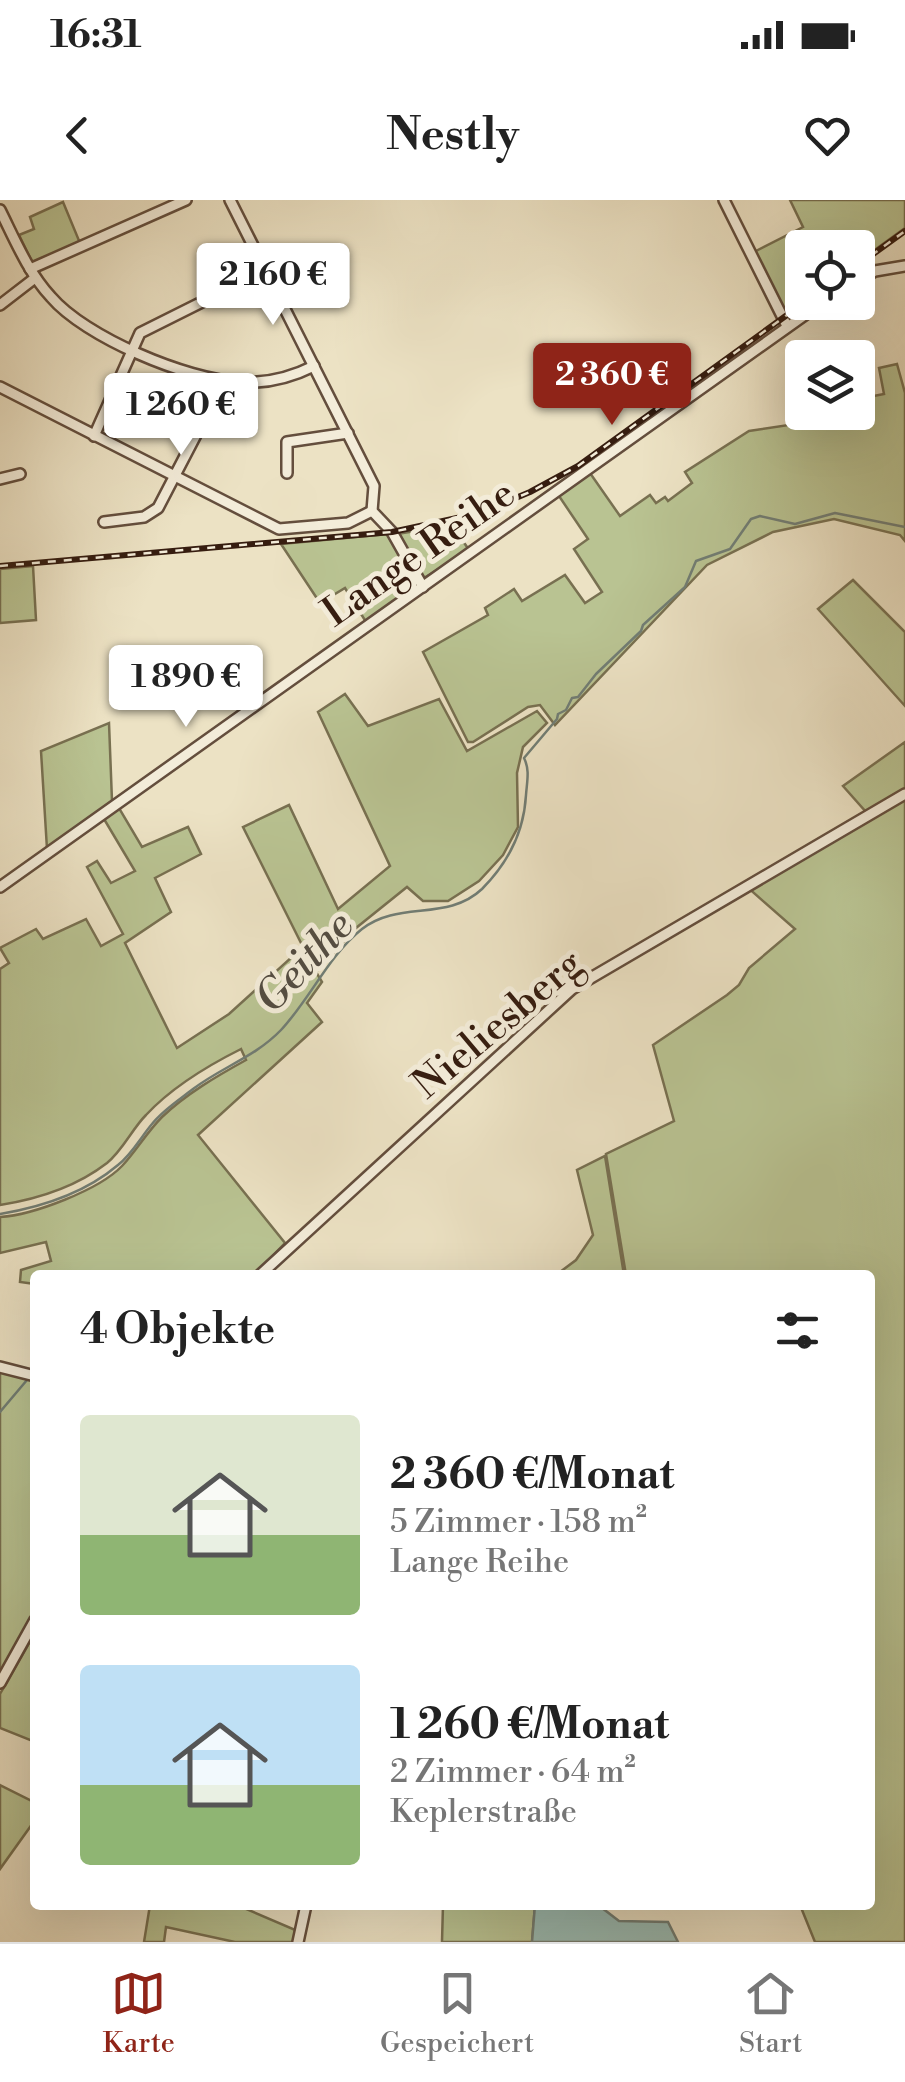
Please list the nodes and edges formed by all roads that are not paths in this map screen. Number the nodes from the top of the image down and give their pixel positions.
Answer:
1 (186, 200) edge
2 (230, 200) edge
3 (724, 200) edge
4 (0, 210) edge
5 (905, 266) edge
6 (266, 270) junction
7 (875, 271) edge
8 (32, 273) junction
9 (0, 305) edge
10 (796, 320) edge
11 (787, 326) junction
12 (132, 352) junction
13 (314, 366) junction
14 (224, 381) junction
15 (0, 387) edge
16 (348, 433) junction
17 (94, 436) junction
18 (287, 473) dead end
19 (20, 474) dead end
20 (175, 477) junction
21 (0, 479) edge
22 (372, 511) junction
23 (104, 522) dead end
24 (423, 586) junction
25 (905, 794) edge
26 (0, 887) edge
27 (265, 1270) edge
28 (0, 1368) edge
29 (30, 1375) edge
30 (30, 1629) edge
31 (0, 1683) edge
32 (305, 1910) edge
33 (298, 1942) edge

1 - 8 street
2 - 6 street
3 - 11 street
4 - 8 street
5 - 7 street
6 - 12 street
6 - 13 street
8 - 9 street
8 - 12 street
10 - 11 street, Lange Reihe
11 - 24 street, Lange Reihe
12 - 14 street
12 - 17 street
13 - 14 street
13 - 16 street
14 - 20 street
15 - 17 street
16 - 18 street
16 - 22 street
17 - 20 street
19 - 21 street
20 - 22 street
20 - 23 street
22 - 24 street
24 - 26 street, Lange Reihe
25 - 27 street, Nieliesberg
28 - 29 street
30 - 31 street
32 - 33 street

